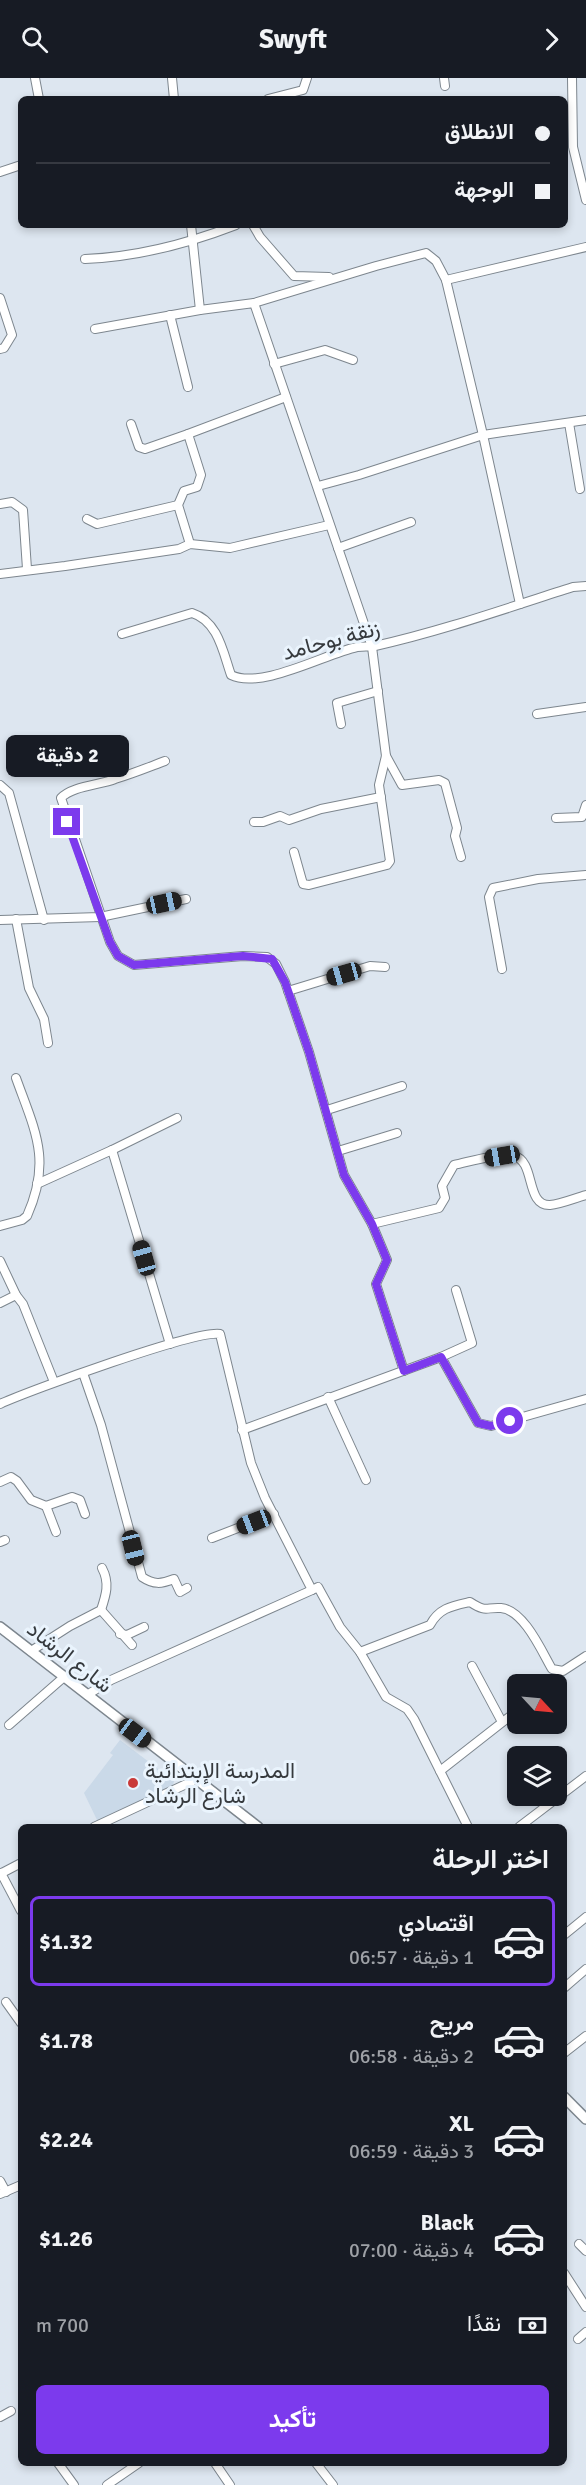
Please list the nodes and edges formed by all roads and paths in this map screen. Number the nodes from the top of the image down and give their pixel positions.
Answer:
1 (35, 78) edge
2 (172, 78) edge
3 (307, 78) edge
4 (572, 78) edge
5 (38, 96) edge
6 (174, 96) edge
7 (280, 96) edge
8 (18, 166) edge
9 (0, 172) edge
10 (586, 200) edge
11 (191, 228) edge
12 (228, 228) edge
13 (255, 228) edge
14 (192, 242) junction
15 (586, 247) edge
16 (85, 259) dead end
17 (337, 277) junction
18 (446, 280) junction
19 (0, 298) edge
20 (254, 303) junction
21 (200, 310) junction
22 (170, 315) junction
23 (95, 329) dead end
24 (0, 350) edge
25 (353, 360) dead end
26 (274, 364) junction
27 (188, 387) dead end
28 (286, 397) junction
29 (586, 420) edge
30 (569, 423) junction
31 (131, 424) dead end
32 (188, 434) junction
33 (483, 435) junction
34 (318, 486) junction
35 (580, 489) dead end
36 (0, 504) edge
37 (178, 505) junction
38 (87, 519) dead end
39 (411, 522) dead end
40 (329, 525) junction
41 (189, 544) junction
42 (338, 548) junction
43 (27, 569) junction
44 (0, 574) edge
45 (586, 586) edge
46 (520, 604) junction
47 (122, 634) dead end
48 (372, 647) junction
49 (378, 691) junction
50 (586, 707) edge
51 (537, 714) dead end
52 (341, 724) dead end
53 (386, 756) junction
54 (165, 761) dead end
55 (0, 785) edge
56 (381, 797) junction
57 (586, 804) edge
58 (556, 818) dead end
59 (254, 822) dead end
60 (294, 852) dead end
61 (461, 857) dead end
62 (586, 875) edge
63 (186, 898) dead end
64 (100, 917) junction
65 (16, 919) junction
66 (0, 920) edge
67 (44, 920) junction
68 (385, 967) dead end
69 (502, 969) dead end
70 (288, 991) junction
71 (48, 1043) dead end
72 (16, 1078) dead end
73 (402, 1086) dead end
74 (327, 1110) junction
75 (177, 1118) dead end
76 (397, 1133) dead end
77 (112, 1150) junction
78 (338, 1151) junction
79 (37, 1184) junction
80 (586, 1195) edge
81 (372, 1224) junction
82 (0, 1226) edge
83 (0, 1261) edge
84 (456, 1290) dead end
85 (15, 1295) junction
86 (0, 1303) edge
87 (170, 1344) junction
88 (441, 1357) junction
89 (404, 1371) junction
90 (83, 1373) junction
91 (54, 1382) junction
92 (328, 1398) junction
93 (586, 1399) edge
94 (0, 1404) edge
95 (242, 1430) junction
96 (366, 1480) dead end
97 (0, 1482) edge
98 (46, 1506) junction
99 (85, 1514) dead end
100 (274, 1514) junction
101 (56, 1532) dead end
102 (212, 1538) dead end
103 (102, 1568) dead end
104 (187, 1588) dead end
105 (312, 1590) junction
106 (101, 1610) junction
107 (144, 1626) dead end
108 (0, 1627) edge
109 (120, 1634) junction
110 (132, 1645) dead end
111 (31, 1651) junction
112 (360, 1652) junction
113 (586, 1656) edge
114 (472, 1666) dead end
115 (64, 1677) junction
116 (87, 1695) junction
117 (507, 1718) edge
118 (502, 1722) junction
119 (9, 1725) dead end
120 (440, 1771) junction
121 (586, 1776) edge
122 (196, 1779) junction
123 (100, 1824) edge
124 (254, 1824) edge
125 (466, 1824) edge
126 (523, 1824) edge
127 (18, 1865) edge
128 (1, 1874) edge
129 (18, 1905) edge
130 (586, 1917) edge
131 (567, 1933) edge
132 (586, 1969) edge
133 (567, 1985) edge
134 (6, 2002) dead end
135 (18, 2019) edge
136 (586, 2036) edge
137 (567, 2052) edge
138 (567, 2100) edge
139 (586, 2119) edge
140 (0, 2181) edge
141 (18, 2186) edge
142 (3, 2193) edge
143 (579, 2244) dead end
144 (586, 2251) edge
145 (567, 2278) edge
146 (586, 2307) edge
147 (586, 2332) edge
148 (578, 2339) dead end
149 (11, 2410) dead end
150 (0, 2416) edge
151 (60, 2466) edge
152 (135, 2466) edge
153 (217, 2466) edge
154 (318, 2466) edge
155 (74, 2485) edge
156 (107, 2485) edge
157 (230, 2485) edge
158 (333, 2485) edge

1 - 5 street
2 - 6 street
3 - 7 street
4 - 10 street
8 - 9 street
11 - 14 street
12 - 14 street
13 - 17 street
14 - 16 street
14 - 21 street
15 - 18 street
17 - 18 street
17 - 20 street
18 - 33 street
19 - 24 street
20 - 21 street
20 - 26 street
21 - 22 street
22 - 23 street
22 - 27 street
25 - 26 street
26 - 28 street
28 - 32 street
28 - 34 street
29 - 30 street
30 - 33 street
30 - 35 street
31 - 32 street
32 - 37 street
33 - 34 street
33 - 46 street
34 - 40 street
36 - 43 street
37 - 38 street
37 - 41 street
39 - 42 street
40 - 41 street
40 - 42 street
41 - 43 street
42 - 48 street
43 - 44 street
45 - 46 street, زنقة بوحامد
46 - 48 street, زنقة بوحامد
47 - 48 street, زنقة بوحامد
48 - 49 street
49 - 52 street
49 - 53 street
50 - 51 street
53 - 56 street
53 - 61 street
54 - 64 street
55 - 67 street
56 - 59 street
56 - 60 street
57 - 58 street
62 - 69 street
63 - 64 street
64 - 67 street
64 - 70 street
65 - 66 street
65 - 67 street
65 - 71 street
68 - 70 street
70 - 74 street
72 - 79 street
73 - 74 street
74 - 78 street
75 - 77 street
76 - 78 street
77 - 79 street
77 - 87 street
78 - 81 street
79 - 82 street
80 - 81 street
81 - 89 street
83 - 85 street
84 - 88 street
85 - 86 street
85 - 91 street
87 - 90 street
87 - 95 street
88 - 89 street
88 - 93 street
89 - 92 street
90 - 91 street
90 - 104 street
91 - 94 street
92 - 95 street
92 - 96 street
95 - 100 street
97 - 98 street
98 - 99 street
98 - 101 street
100 - 102 street
100 - 105 street
103 - 106 street
105 - 112 street
105 - 116 street
106 - 109 street
106 - 111 street
107 - 109 street
108 - 111 street, شارع الرشاد
109 - 110 street
111 - 115 street, شارع الرشاد
112 - 113 street
112 - 120 street
114 - 118 street
115 - 116 street, شارع الرشاد
115 - 119 street
116 - 122 street, شارع الرشاد
117 - 118 street
118 - 120 street
120 - 125 street
121 - 126 street
122 - 123 street
122 - 124 street, شارع الرشاد
127 - 128 street
128 - 129 street
130 - 131 street
132 - 133 street
134 - 135 street
136 - 137 street
138 - 139 street
140 - 142 street
141 - 142 street
143 - 144 street
145 - 146 street
147 - 148 street
149 - 150 street
151 - 155 street
152 - 156 street
153 - 157 street
154 - 158 street

